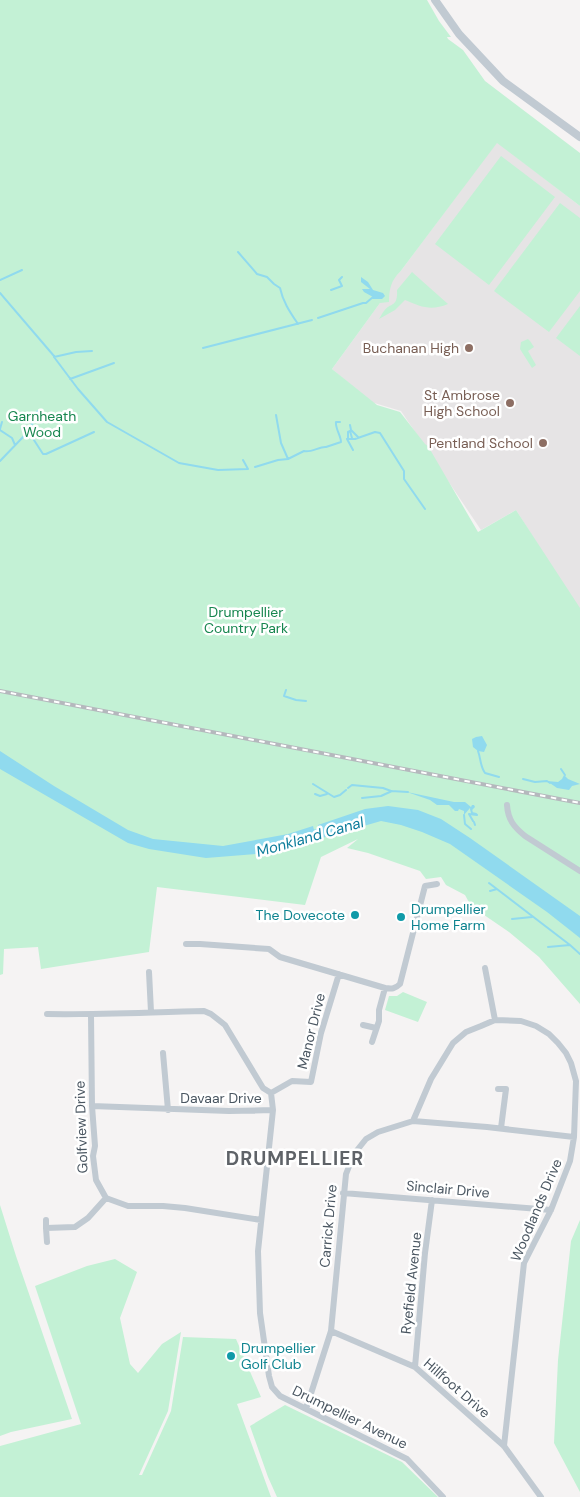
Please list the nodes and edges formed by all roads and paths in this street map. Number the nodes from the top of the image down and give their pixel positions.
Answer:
1 (435, 0) edge
2 (580, 137) edge
3 (507, 805) dead end
4 (580, 871) edge
5 (437, 884) dead end
6 (186, 944) dead end
7 (485, 968) dead end
8 (149, 972) dead end
9 (339, 974) junction
10 (385, 988) junction
11 (151, 1012) junction
12 (47, 1014) dead end
13 (91, 1015) junction
14 (495, 1020) junction
15 (363, 1024) dead end
16 (376, 1028) junction
17 (372, 1042) dead end
18 (162, 1053) dead end
19 (498, 1089) dead end
20 (271, 1093) junction
21 (92, 1106) junction
22 (168, 1110) junction
23 (273, 1110) junction
24 (413, 1121) junction
25 (501, 1128) junction
26 (574, 1137) junction
27 (343, 1193) junction
28 (106, 1198) junction
29 (432, 1200) junction
30 (551, 1210) junction
31 (46, 1220) dead end
32 (261, 1220) junction
33 (46, 1228) junction
34 (47, 1242) dead end
35 (331, 1331) junction
36 (415, 1367) junction
37 (306, 1409) junction
38 (504, 1446) junction
39 (443, 1497) edge
40 (541, 1497) edge

1 - 2 street
3 - 4 street
5 - 10 street
6 - 9 street
7 - 14 street
8 - 11 street
9 - 10 street
9 - 20 street, Manor Drive
10 - 16 street
11 - 13 street
11 - 20 street
12 - 13 street
13 - 21 street, Golfview Drive
14 - 24 street, Woodlands Drive
14 - 26 street, Woodlands Drive
15 - 16 street
16 - 17 street
18 - 22 street, Davaar Drive
19 - 25 street
20 - 23 street, Drumpellier Avenue
21 - 22 street, Davaar Drive
21 - 28 street, Golfview Drive
22 - 23 street, Davaar Drive
23 - 32 street, Drumpellier Avenue
24 - 25 street, Carrick Drive
24 - 27 street, Carrick Drive
25 - 26 street, Carrick Drive
26 - 30 street, Woodlands Drive
27 - 29 street, Sinclair Drive
27 - 35 street, Carrick Drive
28 - 32 street
28 - 33 street
29 - 30 street, Sinclair Drive
29 - 36 street, Ryefield Avenue
30 - 38 street, Woodlands Drive
31 - 33 street
32 - 37 street, Drumpellier Avenue
33 - 34 street
35 - 36 street, Hillfoot Drive
35 - 37 street, Carrick Drive
36 - 38 street, Hillfoot Drive
37 - 39 street, Drumpellier Avenue
38 - 40 street, Hillfoot Drive

